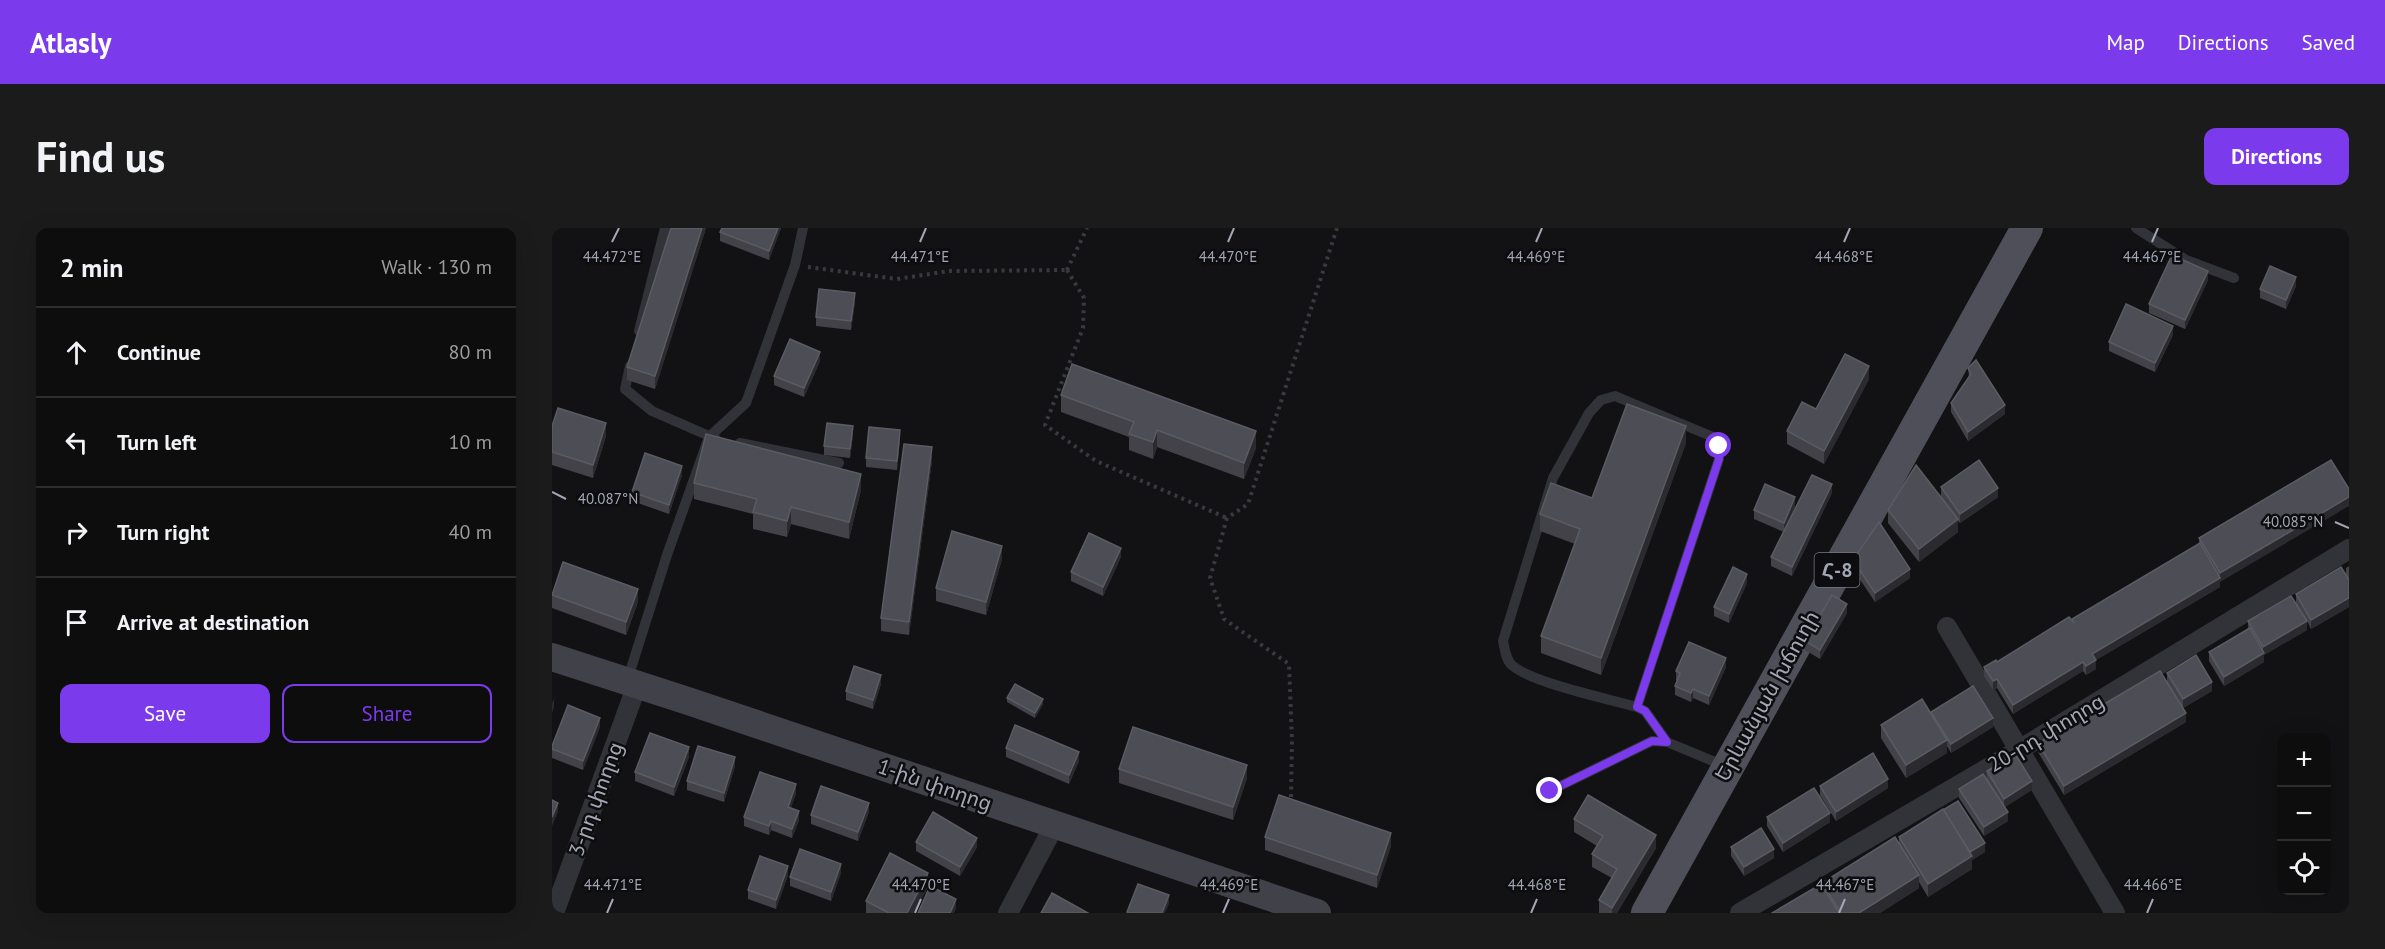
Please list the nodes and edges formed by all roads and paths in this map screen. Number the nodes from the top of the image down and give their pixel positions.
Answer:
1 (665, 228) edge
2 (804, 228) edge
3 (1087, 228) edge
4 (1337, 228) edge
5 (2027, 228) edge
6 (2136, 228) edge
7 (795, 265) junction
8 (1067, 270) junction
9 (2234, 279) dead end
10 (636, 343) edge
11 (633, 355) edge
12 (709, 437) junction
13 (839, 464) dead end
14 (1227, 518) junction
15 (2349, 549) edge
16 (1947, 627) dead end
17 (552, 657) edge
18 (632, 683) junction
19 (1637, 707) junction
20 (1667, 742) junction
21 (2019, 750) junction
22 (1728, 767) junction
23 (1550, 791) dead end
24 (1291, 797) edge
25 (1054, 826) junction
26 (554, 913) edge
27 (1008, 913) edge
28 (1317, 913) edge
29 (1647, 913) edge
30 (1740, 913) edge
31 (2115, 913) edge

1 - 10 lane
2 - 7 lane
3 - 8 path
4 - 14 path
5 - 22 main road, Երևանյան խճուղի / Հ-8
6 - 9 lane
7 - 8 path
7 - 12 lane
8 - 14 path
11 - 12 lane
12 - 13 lane
12 - 18 lane
14 - 24 path
15 - 21 street, 20-րդ փողոց
16 - 21 street
17 - 18 main road, 1-ին փողոց
18 - 25 main road, 1-ին փողոց
18 - 26 street, 3-րդ փողոց
19 - 19 lane
19 - 20 lane
20 - 22 lane
20 - 23 lane
21 - 30 street, 20-րդ փողոց
21 - 31 street
22 - 29 main road, Երևանյան խճուղի / Հ-8
25 - 27 street
25 - 28 main road, 1-ին փողոց

